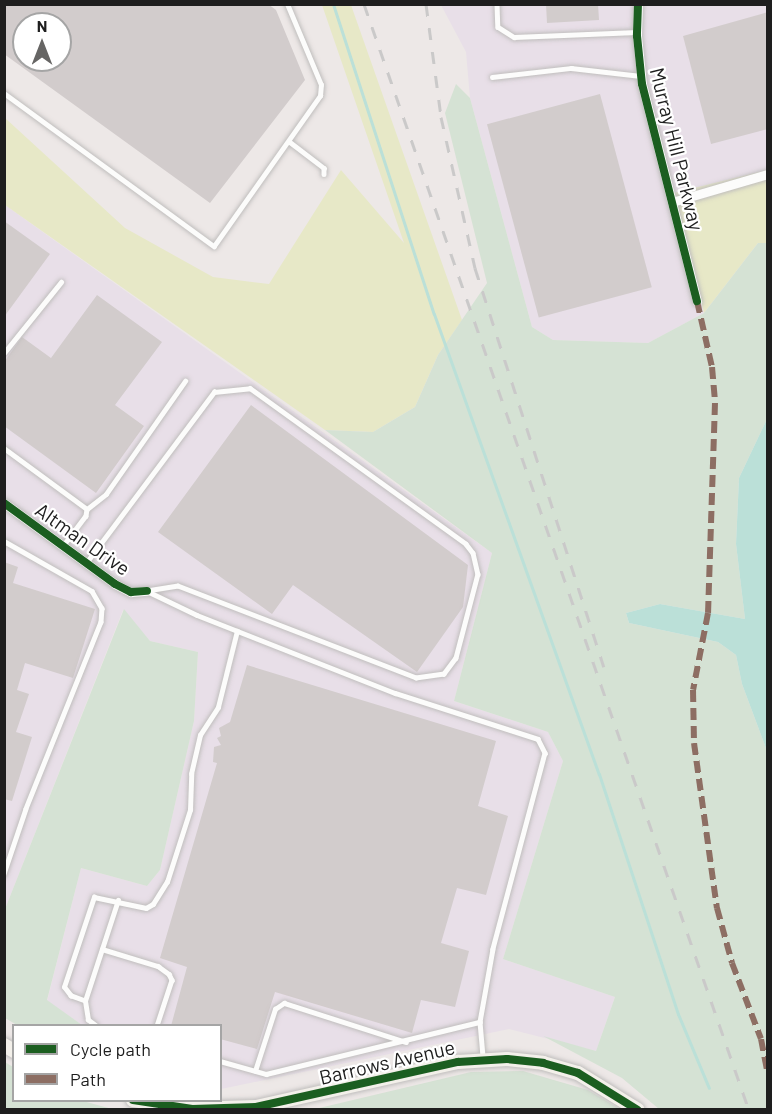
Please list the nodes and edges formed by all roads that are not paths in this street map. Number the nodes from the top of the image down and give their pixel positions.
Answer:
1 (287, 4) edge
2 (496, 4) edge
3 (638, 4) edge
4 (637, 32) junction
5 (640, 76) junction
6 (492, 77) dead end
7 (4, 93) edge
8 (290, 142) junction
9 (324, 174) dead end
10 (768, 174) edge
11 (672, 202) junction
12 (61, 282) dead end
13 (697, 300) dead end
14 (4, 353) edge
15 (185, 381) dead end
16 (4, 448) edge
17 (4, 503) edge
18 (87, 508) junction
19 (4, 541) edge
20 (63, 546) junction
21 (86, 563) junction
22 (147, 591) junction
23 (237, 631) junction
24 (4, 874) edge
25 (118, 900) junction
26 (102, 949) junction
27 (85, 1001) junction
28 (480, 1022) junction
29 (93, 1024) edge
30 (158, 1024) edge
31 (406, 1042) junction
32 (483, 1059) junction
33 (222, 1062) edge
34 (255, 1071) junction
35 (140, 1102) edge
36 (638, 1110) edge

1 - 8 lane
2 - 4 lane
3 - 4 street, Murray Hill Parkway
4 - 5 street, Murray Hill Parkway
5 - 6 lane
5 - 11 street, Murray Hill Parkway
7 - 8 lane
8 - 9 lane
10 - 11 street
11 - 13 street, Murray Hill Parkway
12 - 14 lane
15 - 18 lane
16 - 18 lane
17 - 20 street, Altman Drive
18 - 20 lane
19 - 24 lane
20 - 21 street, Altman Drive
21 - 22 street, Altman Drive
21 - 22 lane
22 - 23 lane
23 - 25 lane
23 - 28 lane
25 - 26 lane
25 - 27 lane
26 - 27 lane
26 - 30 lane
27 - 29 lane
28 - 31 lane
28 - 32 lane
31 - 34 lane
31 - 34 lane
32 - 35 street, Barrows Avenue
32 - 36 street, Barrows Avenue
33 - 34 lane

